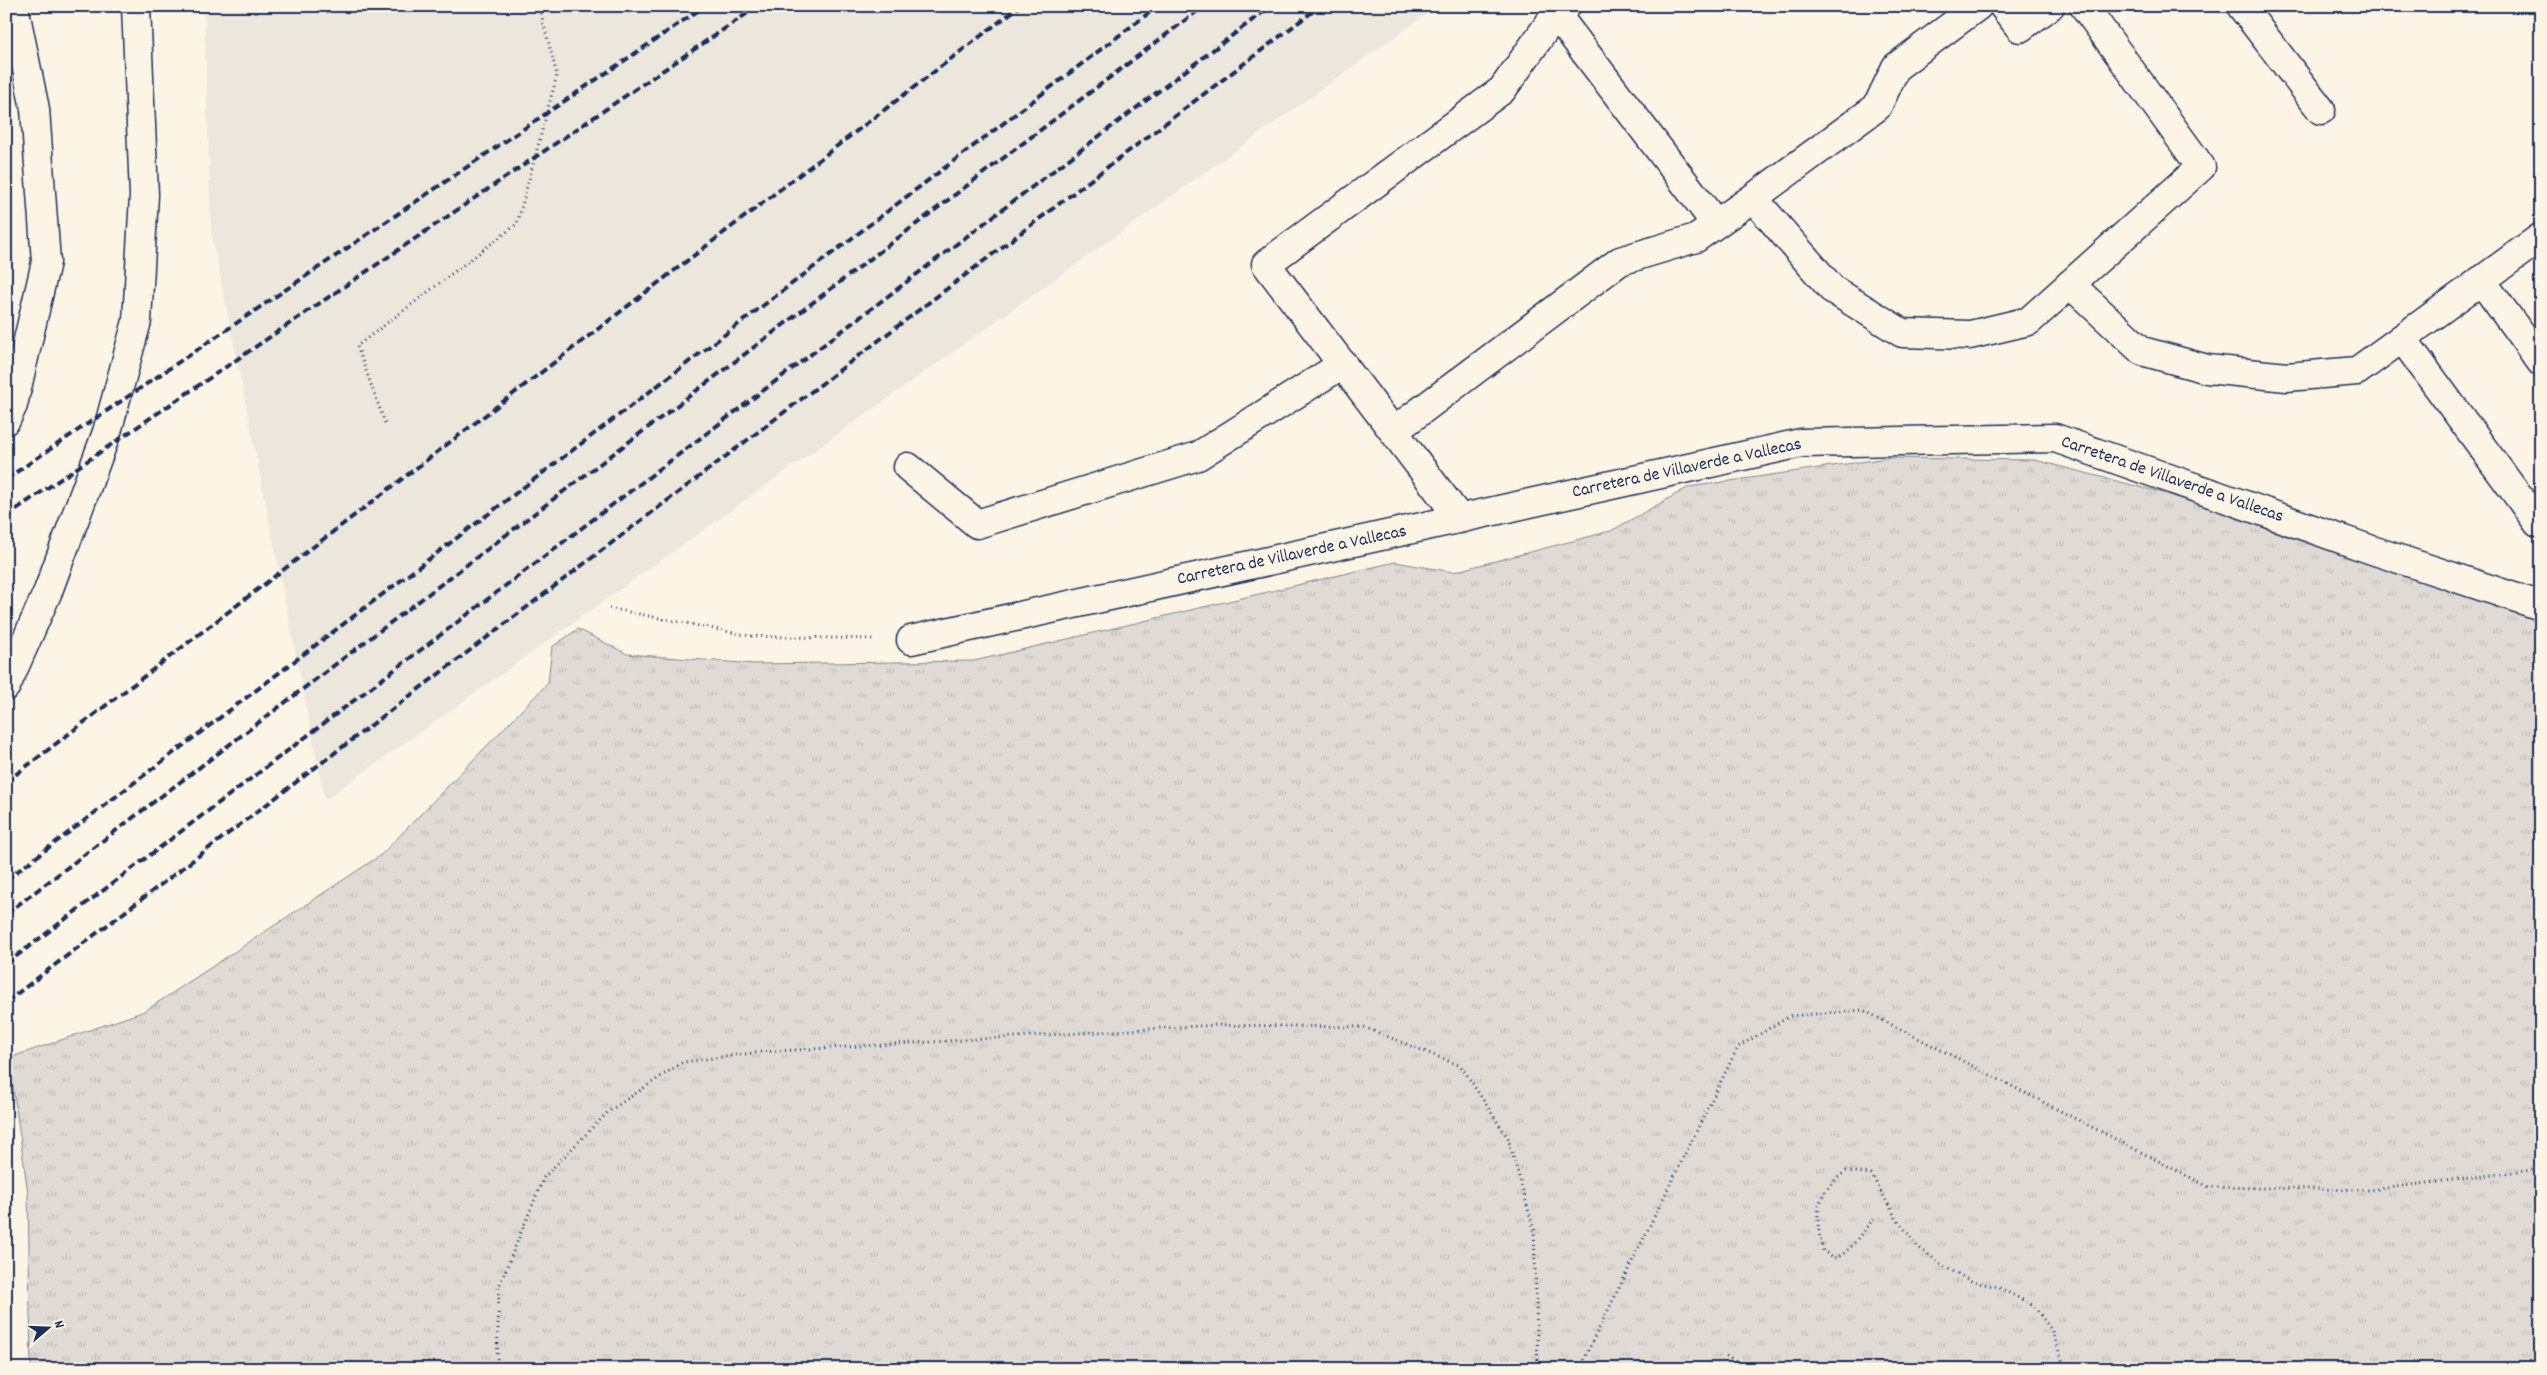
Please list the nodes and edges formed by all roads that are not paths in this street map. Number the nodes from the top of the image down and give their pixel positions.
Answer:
1 (14, 6) edge
2 (136, 6) edge
3 (1978, 6) edge
4 (2003, 6) edge
5 (2050, 6) edge
6 (2084, 6) edge
7 (2241, 6) edge
8 (1561, 10) edge
9 (2321, 110) dead end
10 (1753, 198) junction
11 (1716, 224) junction
12 (2541, 237) edge
13 (2481, 280) junction
14 (2070, 284) junction
15 (2402, 338) junction
16 (2541, 362) edge
17 (1343, 364) junction
18 (6, 420) edge
19 (1394, 431) junction
20 (908, 467) dead end
21 (1460, 519) junction
22 (2538, 523) dead end
23 (2541, 606) edge
24 (911, 640) road end
25 (6, 686) edge

1 - 18 main road
2 - 25 main road
3 - 10 main road
4 - 5 main road
6 - 14 main road
7 - 9 main road
8 - 11 main road
8 - 17 main road
10 - 11 main road
10 - 14 main road
11 - 19 main road
12 - 13 main road
13 - 15 main road
13 - 16 main road
14 - 15 main road
15 - 22 main road
17 - 19 main road
17 - 20 main road
19 - 21 main road
21 - 23 main road, Carretera de Villaverde a Vallecas
21 - 24 main road, Carretera de Villaverde a Vallecas

